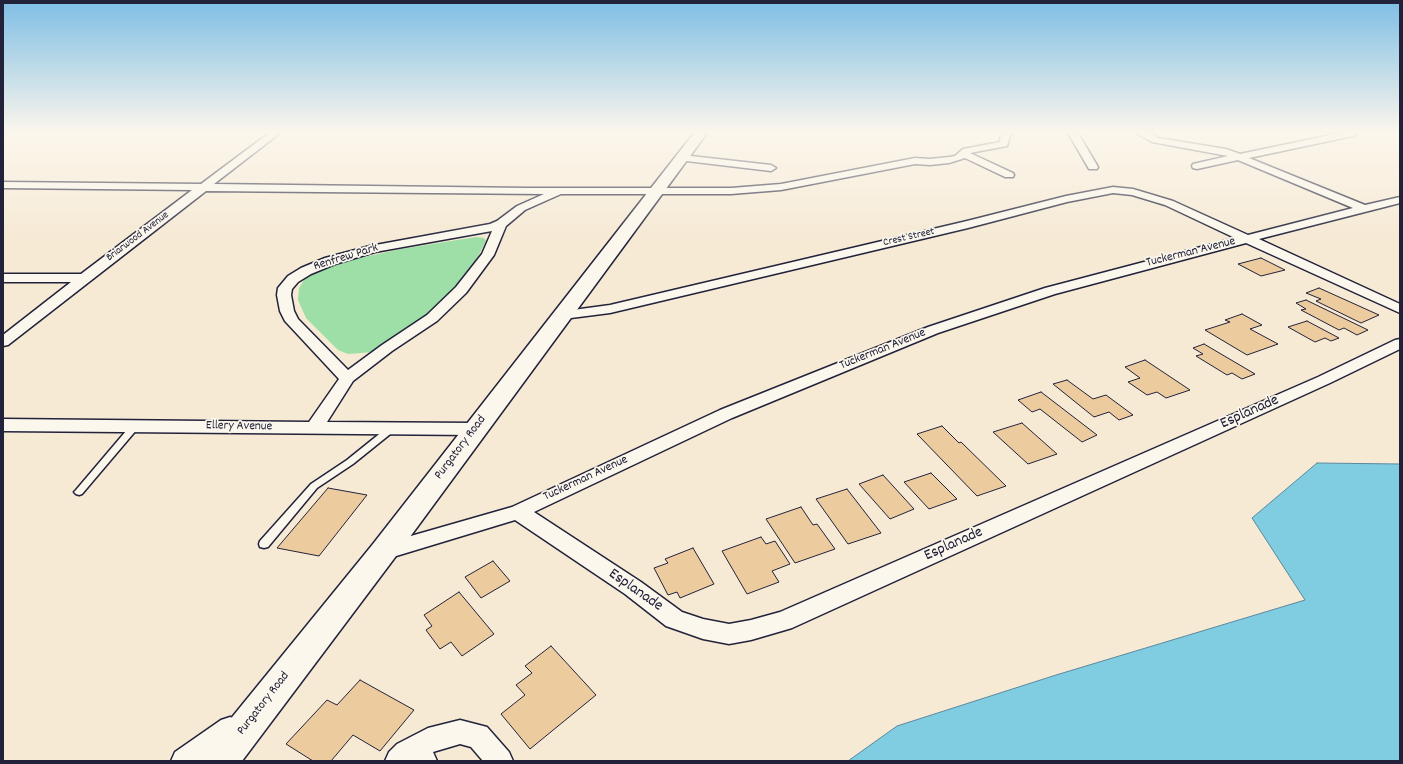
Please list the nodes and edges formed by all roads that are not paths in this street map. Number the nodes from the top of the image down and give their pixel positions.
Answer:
1 (227, 169) edge
2 (674, 169) edge
3 (876, 169) edge
4 (995, 169) edge
5 (1265, 169) edge
6 (1009, 175) dead end
7 (3, 185) edge
8 (203, 187) junction
9 (562, 190) junction
10 (527, 191) junction
11 (658, 191) junction
12 (1400, 200) edge
13 (521, 208) junction
14 (1364, 209) junction
15 (501, 224) junction
16 (1249, 238) junction
17 (3, 278) edge
18 (84, 278) junction
19 (1400, 309) edge
20 (563, 315) junction
21 (3, 342) edge
22 (1400, 343) edge
23 (347, 378) junction
24 (3, 425) edge
25 (135, 426) junction
26 (314, 428) junction
27 (391, 429) junction
28 (475, 429) junction
29 (78, 492) dead end
30 (518, 512) junction
31 (264, 544) dead end
32 (383, 552) junction
33 (260, 709) junction
34 (409, 758) edge
35 (184, 761) edge
36 (220, 761) edge
37 (500, 761) edge

1 - 8 street, Briarwood Avenue
2 - 11 street, Purgatory Road
3 - 11 street
4 - 6 street
5 - 14 street
7 - 8 street
8 - 10 street
8 - 18 street, Briarwood Avenue
9 - 10 street
9 - 11 street
9 - 13 street, Renfrew Park
10 - 13 street
11 - 20 street, Purgatory Road
12 - 14 street, Tuckerman Avenue
13 - 15 street, Renfrew Park
14 - 16 street, Tuckerman Avenue
15 - 23 street, Renfrew Park
15 - 23 street, Renfrew Park
16 - 19 street
16 - 20 street, Crest Street
16 - 30 street, Tuckerman Avenue
17 - 18 street
18 - 21 street, Briarwood Avenue
20 - 28 street, Purgatory Road
22 - 30 street, Esplanade
23 - 26 street, Renfrew Park
24 - 25 street, Ellery Avenue
25 - 26 street, Ellery Avenue
25 - 29 lane
26 - 27 street, Ellery Avenue
27 - 28 street, Ellery Avenue
27 - 31 lane
28 - 32 street, Purgatory Road
30 - 32 street, Tuckerman Avenue
32 - 33 street, Purgatory Road
33 - 35 street
33 - 36 street, Purgatory Road
34 - 37 street

